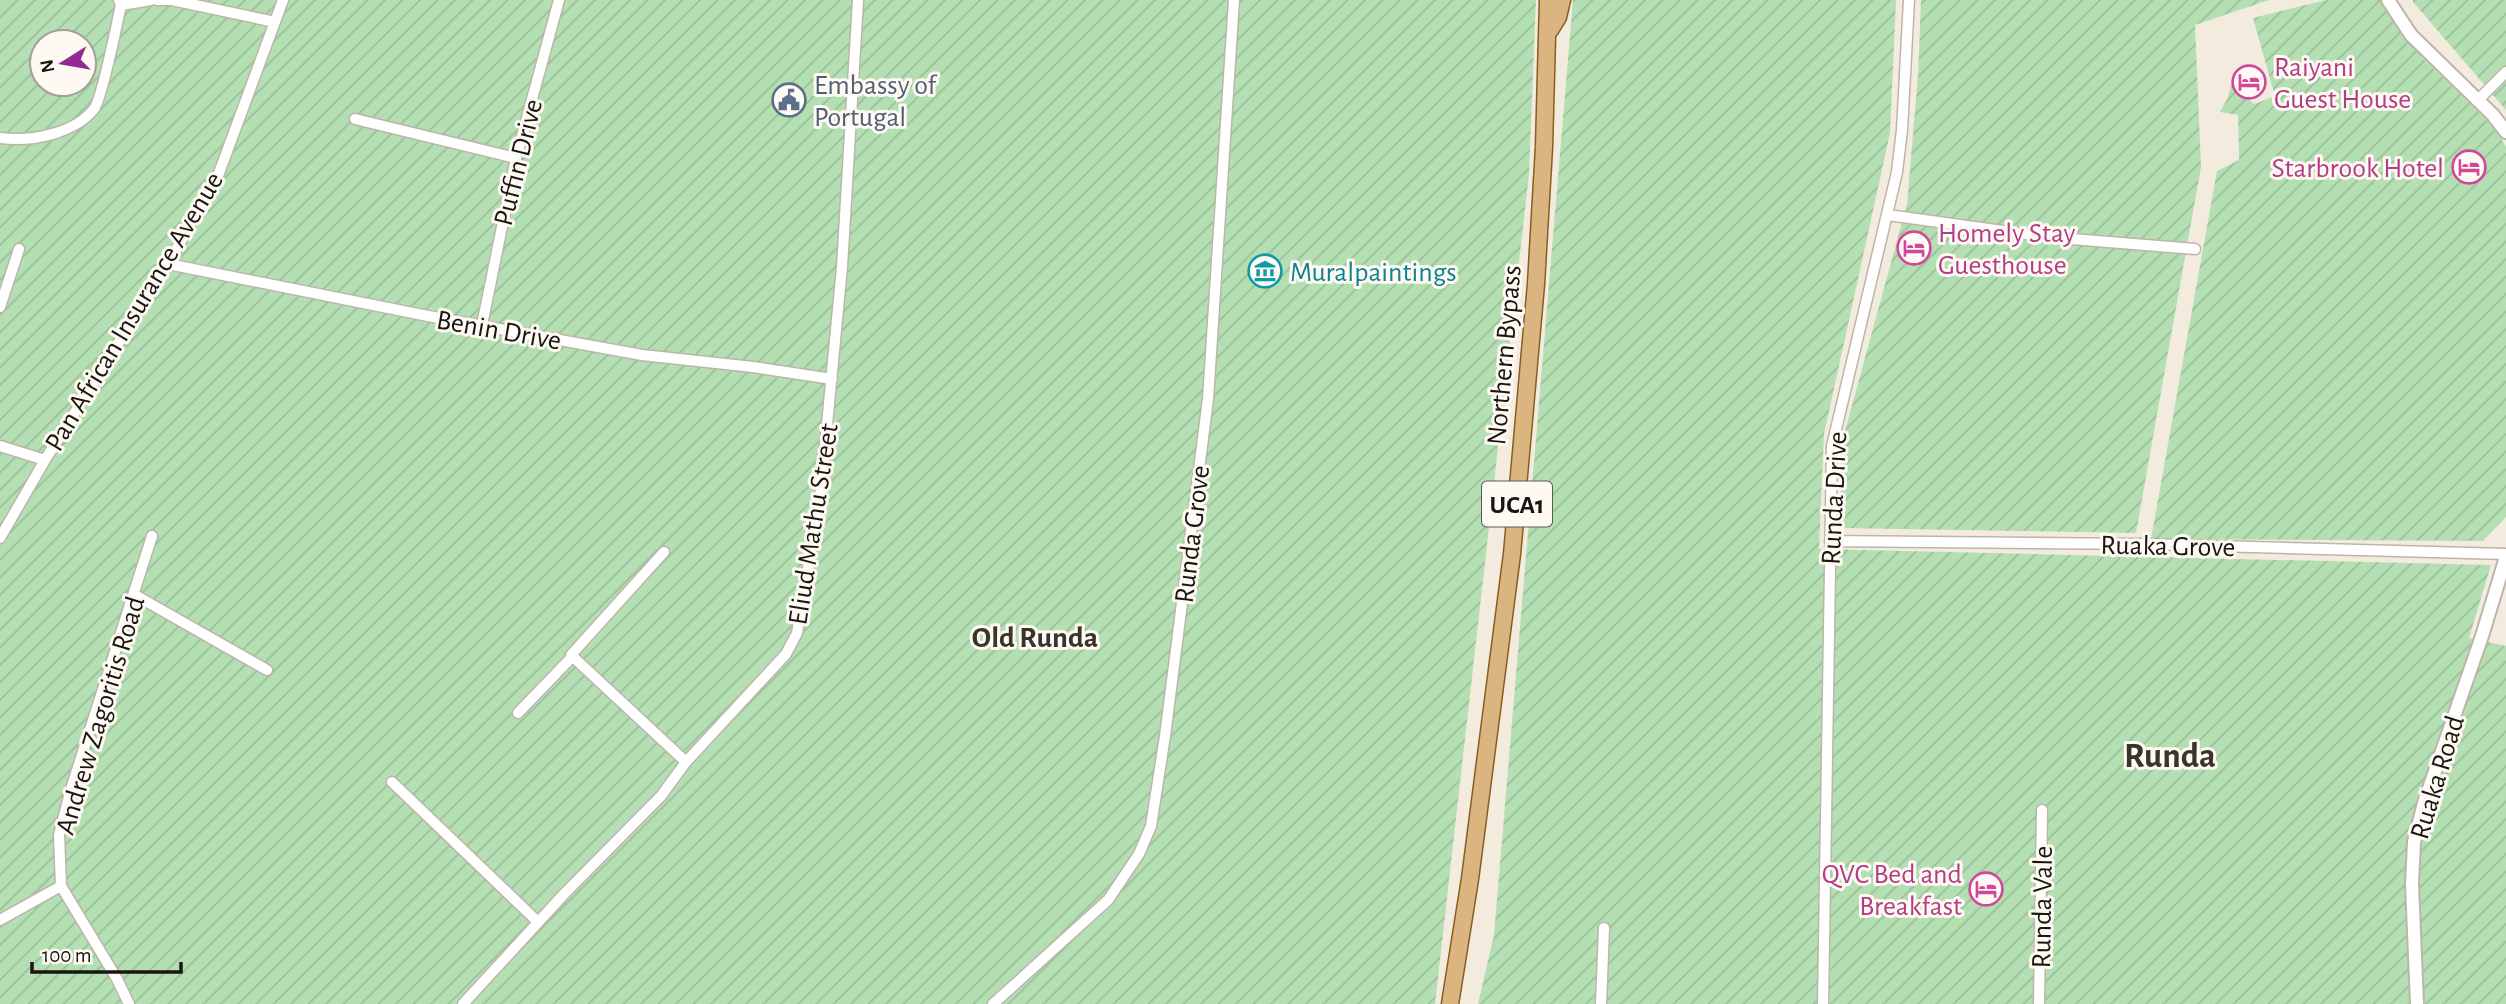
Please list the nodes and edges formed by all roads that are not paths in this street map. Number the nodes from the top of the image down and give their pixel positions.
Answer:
1 (151, 0) edge
2 (157, 0) edge
3 (283, 0) edge
4 (559, 0) edge
5 (858, 0) edge
6 (1234, 0) edge
7 (1548, 0) edge
8 (1562, 0) edge
9 (1909, 0) edge
10 (2388, 0) edge
11 (120, 2) edge
12 (275, 22) junction
13 (1547, 36) junction
14 (2506, 72) edge
15 (2477, 101) junction
16 (355, 119) dead end
17 (2506, 132) edge
18 (0, 138) edge
19 (516, 158) junction
20 (1888, 215) junction
21 (2194, 249) dead end
22 (19, 250) dead end
23 (169, 264) junction
24 (0, 307) edge
25 (482, 325) junction
26 (832, 379) junction
27 (0, 446) edge
28 (45, 460) junction
29 (152, 536) dead end
30 (0, 538) edge
31 (1830, 541) junction
32 (664, 552) dead end
33 (2506, 555) edge
34 (135, 595) junction
35 (572, 657) junction
36 (267, 670) dead end
37 (518, 713) dead end
38 (685, 762) junction
39 (392, 782) dead end
40 (2042, 810) dead end
41 (61, 886) junction
42 (0, 920) edge
43 (538, 922) junction
44 (1604, 928) dead end
45 (129, 1004) edge
46 (463, 1004) edge
47 (993, 1004) edge
48 (1450, 1004) edge
49 (1601, 1004) edge
50 (1823, 1004) edge
51 (2039, 1004) edge
52 (2417, 1004) edge

1 - 11 street
2 - 12 street
3 - 12 street, Pan African Insurance Avenue
4 - 19 street, Puffin Drive
5 - 26 street, Eliud Mathu Street
6 - 47 street, Runda Grove
7 - 13 main road, Northern Bypass / UCA1
8 - 13 main road
9 - 20 street, Runda Drive
10 - 15 street
11 - 18 street
12 - 23 street, Pan African Insurance Avenue
13 - 48 main road, Northern Bypass / UCA1
14 - 15 street
15 - 17 street
16 - 19 street
19 - 25 street, Puffin Drive
20 - 21 street
20 - 31 street, Runda Drive
22 - 24 street
23 - 25 street, Benin Drive
23 - 28 street, Pan African Insurance Avenue
25 - 26 street, Benin Drive
26 - 38 street, Eliud Mathu Street
27 - 28 street
28 - 30 street, Pan African Insurance Avenue
29 - 34 street, Andrew Zagoritis Road
31 - 33 street, Ruaka Grove
31 - 50 street, Runda Drive
32 - 35 street
33 - 52 street, Ruaka Road
34 - 36 street
34 - 41 street, Andrew Zagoritis Road
35 - 37 street
35 - 38 street
38 - 43 street, Eliud Mathu Street
39 - 43 street
40 - 51 street, Runda Vale
41 - 42 street
41 - 45 street, Andrew Zagoritis Road
43 - 46 street, Eliud Mathu Street
44 - 49 street

